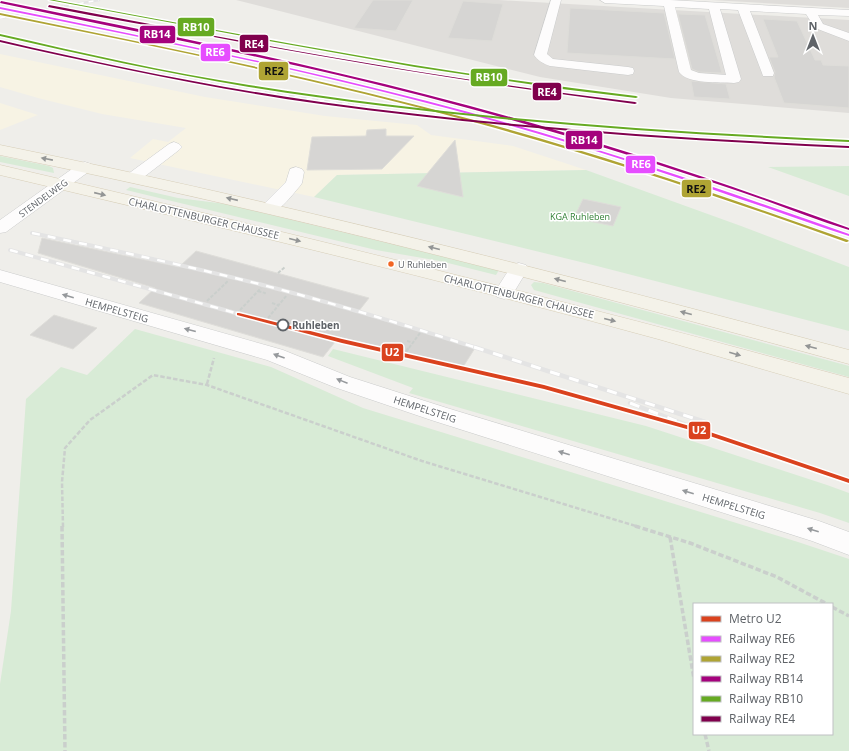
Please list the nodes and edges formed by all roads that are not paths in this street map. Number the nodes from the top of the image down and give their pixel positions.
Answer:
1 (556, 0) edge
2 (605, 0) edge
3 (669, 4) junction
4 (714, 6) junction
5 (743, 8) junction
6 (810, 11) junction
7 (849, 13) edge
8 (849, 37) edge
9 (628, 71) dead end
10 (768, 73) dead end
11 (174, 146) dead end
12 (0, 150) edge
13 (85, 167) junction
14 (0, 170) edge
15 (296, 172) dead end
16 (134, 177) junction
17 (62, 184) junction
18 (270, 208) junction
19 (0, 228) edge
20 (519, 269) junction
21 (0, 276) edge
22 (504, 293) junction
23 (849, 357) edge
24 (849, 386) edge
25 (849, 544) edge

1 - 9 street
2 - 3 street
3 - 4 street
3 - 4 street
4 - 5 street
5 - 6 street
5 - 10 street
6 - 7 street
6 - 8 street
11 - 16 street
13 -> 12 main road
13 - 16 main road
13 - 17 street, STENDELWEG
14 - 17 main road, CHARLOTTENBURGER CHAUSSEE
15 - 18 street
18 -> 16 main road
17 - 19 street, STENDELWEG
17 -> 22 main road, CHARLOTTENBURGER CHAUSSEE
20 -> 18 main road
20 - 22 street
23 -> 20 main road
25 -> 21 street, HEMPELSTEIG
22 -> 24 main road, CHARLOTTENBURGER CHAUSSEE

